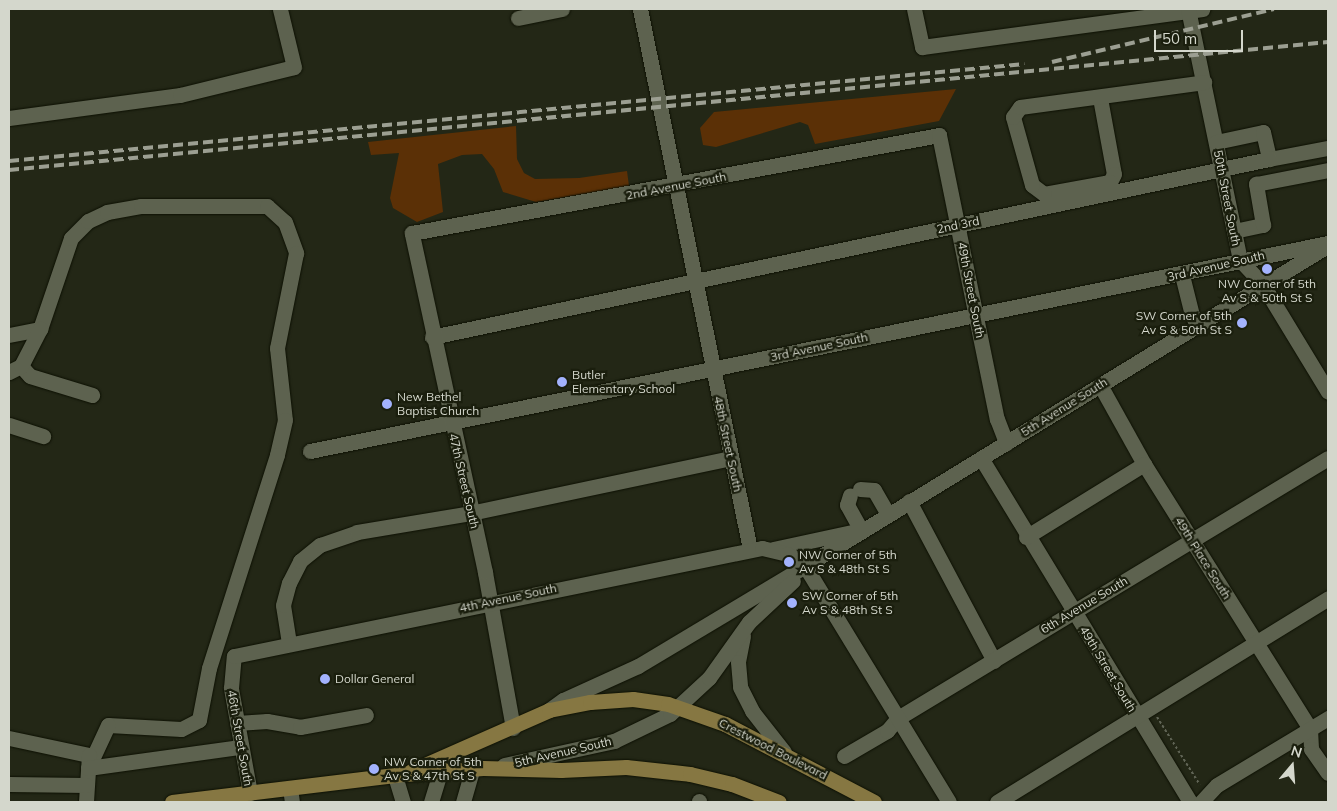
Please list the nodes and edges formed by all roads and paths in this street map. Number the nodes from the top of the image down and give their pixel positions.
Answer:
1 (280, 9) edge
2 (562, 9) edge
3 (640, 9) edge
4 (914, 9) edge
5 (1193, 10) edge
6 (518, 18) dead end
7 (1204, 82) junction
8 (1100, 98) junction
9 (9, 118) edge
10 (939, 135) joint
11 (1216, 142) junction
12 (1328, 148) edge
13 (1269, 159) junction
14 (1222, 170) junction
15 (1328, 170) edge
16 (675, 186) junction
17 (957, 224) junction
18 (1234, 230) junction
19 (412, 233) joint
20 (1328, 244) edge
21 (1240, 260) junction
22 (1182, 275) junction
23 (694, 281) junction
24 (1263, 285) junction
25 (976, 315) junction
26 (1198, 326) junction
27 (40, 329) junction
28 (9, 335) edge
29 (432, 337) junction
30 (15, 369) edge
31 (712, 369) junction
32 (1100, 385) junction
33 (1328, 392) edge
34 (92, 395) dead end
35 (451, 422) junction
36 (9, 425) edge
37 (43, 436) dead end
38 (1006, 443) junction
39 (310, 451) dead end
40 (731, 458) junction
41 (981, 458) junction
42 (1328, 458) edge
43 (1144, 464) junction
44 (909, 501) junction
45 (470, 513) junction
46 (888, 514) junction
47 (861, 530) junction
48 (1026, 537) junction
49 (1192, 540) junction
50 (750, 548) junction
51 (773, 549) junction
52 (803, 568) junction
53 (1328, 598) edge
54 (490, 602) junction
55 (1074, 611) junction
56 (750, 622) junction
57 (1256, 642) junction
58 (289, 643) junction
59 (267, 648) joint
60 (994, 661) junction
61 (680, 707) junction
62 (1151, 707) junction
63 (548, 710) junction
64 (366, 716) dead end
65 (1136, 716) junction
66 (898, 718) junction
67 (1328, 718) edge
68 (237, 723) junction
69 (513, 728) junction
70 (1310, 729) junction
71 (9, 738) edge
72 (239, 746) junction
73 (784, 752) junction
74 (844, 756) dead end
75 (88, 768) junction
76 (477, 769) junction
77 (440, 772) junction
78 (1328, 773) edge
79 (400, 775) junction
80 (9, 784) edge
81 (86, 785) junction
82 (250, 793) junction
83 (291, 795) edge
84 (1203, 799) edge
85 (86, 802) edge
86 (172, 802) edge
87 (403, 802) edge
88 (433, 802) edge
89 (463, 802) edge
90 (779, 802) edge
91 (874, 802) edge
92 (949, 802) edge
93 (997, 802) edge
94 (1190, 802) edge

1 - 9 street
2 - 6 street
3 - 16 street, 48th Street South
4 - 5 street
5 - 7 street, 50th Street South
7 - 8 street
7 - 11 street, 50th Street South
8 - 8 street
10 - 16 street, 2nd Avenue South
10 - 17 street, 49th Street South
11 - 13 street
11 - 14 street, 50th Street South
12 - 13 street, 2nd 3rd
13 - 14 street, 2nd 3rd
14 - 17 street, 2nd 3rd
14 - 18 street, 50th Street South
15 - 18 street
16 - 19 street, 2nd Avenue South
16 - 23 street, 48th Street South
17 - 23 street, 2nd 3rd
17 - 25 street, 49th Street South
18 - 21 street, 50th Street South
19 - 29 street, 47th Street South
20 - 21 street, 3rd Avenue South
20 - 24 street, 5th Avenue South
21 - 22 street, 3rd Avenue South
21 - 24 street, 50th Street South
22 - 25 street, 3rd Avenue South
22 - 26 street
23 - 29 street, 2nd 3rd
23 - 31 street, 48th Street South
24 - 26 street, 5th Avenue South
24 - 33 street, 50th Street South
25 - 31 street, 3rd Avenue South
25 - 38 street, 49th Street South
26 - 32 street, 5th Avenue South
27 - 28 street
27 - 30 street
27 - 75 street
29 - 35 street, 47th Street South
30 - 34 street
31 - 35 street, 3rd Avenue South
31 - 40 street, 48th Street South
32 - 38 street, 5th Avenue South
32 - 43 street, 49th Place South
35 - 39 street, 3rd Avenue South
35 - 45 street, 47th Street South
36 - 37 street
38 - 41 street, 5th Avenue South
40 - 45 street
40 - 50 street, 48th Street South
41 - 44 street, 5th Avenue South
41 - 48 street, 49th Street South
42 - 49 street, 6th Avenue South
43 - 48 street
43 - 49 street, 49th Place South
44 - 46 street, 5th Avenue South
44 - 60 street
45 - 54 street, 47th Street South
45 - 58 street
46 - 47 street, 5th Avenue South
46 - 47 street
47 - 51 street
47 - 52 street, 5th Avenue South
48 - 55 street, 49th Street South
49 - 55 street, 6th Avenue South
49 - 57 street, 49th Place South
50 - 51 street
50 - 54 street, 4th Avenue South
51 - 52 street
52 - 56 street, 5th Avenue South
52 - 63 street, 5th Avenue South
52 - 66 street
53 - 57 street
54 - 58 street, 4th Avenue South
54 - 69 street, 47th Street South
55 - 60 street, 6th Avenue South
55 - 65 street, 49th Street South
56 - 61 street, 5th Avenue South
56 - 73 street
57 - 62 street
57 - 70 street, 49th Place South
58 - 59 street, 4th Avenue South
59 - 68 street, 46th Street South
60 - 66 street, 6th Avenue South
61 - 63 main road, Crestwood Boulevard
61 - 73 main road, Crestwood Boulevard
61 - 76 street, 5th Avenue South
62 - 65 street
62 - 84 path
63 - 69 main road, 5th Avenue South
64 - 68 street
65 - 93 street
65 - 94 street, 49th Street South
66 - 74 street, 6th Avenue South
66 - 92 street
67 - 70 street
68 - 72 street, 46th Street South
69 - 79 main road, 5th Avenue South
70 - 78 street
70 - 84 street
71 - 75 street
72 - 75 street
72 - 82 street, 46th Street South
73 - 91 main road, Crestwood Boulevard
75 - 81 street
76 - 77 main road, 5th Avenue South
76 - 89 street
76 - 90 main road
77 - 79 main road, 5th Avenue South
77 - 88 street
79 - 83 main road, 5th Avenue South
79 - 87 street
80 - 81 street
81 - 85 street
82 - 83 main road, 5th Avenue South
82 - 86 main road, 5th Avenue South

